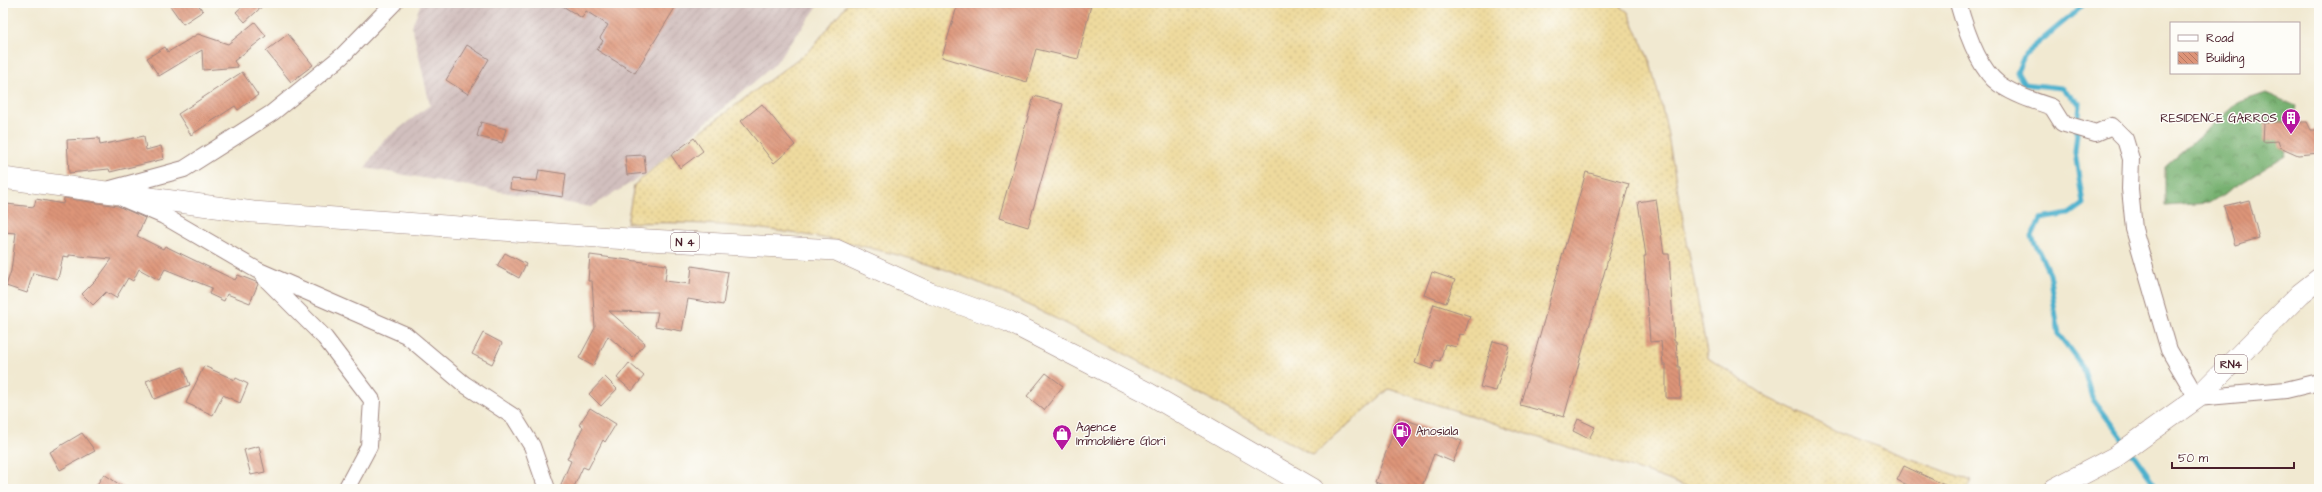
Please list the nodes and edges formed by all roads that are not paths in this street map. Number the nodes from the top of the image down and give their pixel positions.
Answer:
1 (394, 3) edge
2 (1958, 3) edge
3 (3, 178) edge
4 (104, 191) junction
5 (257, 270) junction
6 (2319, 279) edge
7 (2319, 382) edge
8 (2197, 398) junction
9 (346, 489) edge
10 (547, 489) edge
11 (1313, 489) edge
12 (2054, 489) edge

1 - 4 street
2 - 8 street
3 - 4 main road, N 4
4 - 5 street
4 - 11 main road, N 4
5 - 9 street
5 - 10 street
6 - 8 main road, RN4
7 - 8 street
8 - 12 main road, RN4

